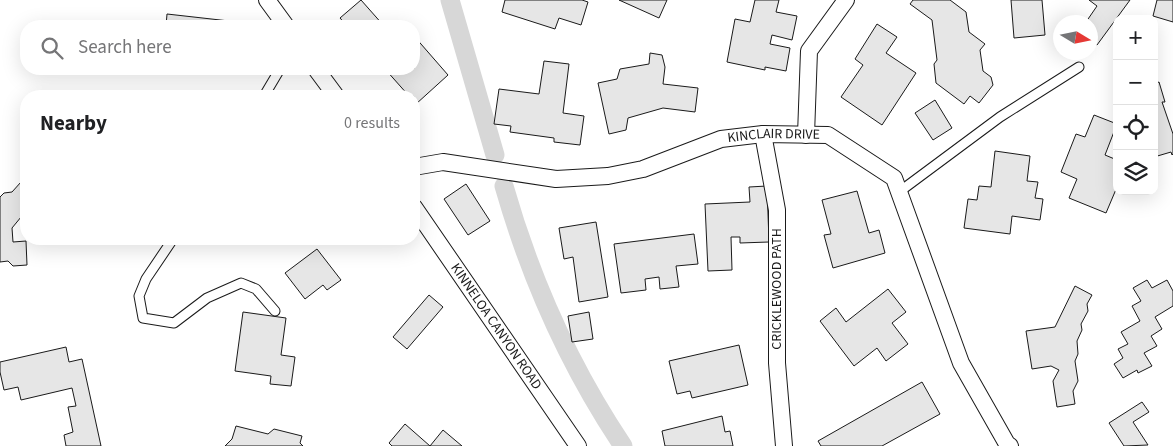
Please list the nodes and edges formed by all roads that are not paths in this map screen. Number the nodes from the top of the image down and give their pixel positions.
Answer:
1 (267, 0) edge
2 (846, 0) edge
3 (282, 20) edge
4 (1079, 67) dead end
5 (276, 75) edge
6 (320, 75) edge
7 (268, 90) edge
8 (332, 90) edge
9 (763, 134) junction
10 (806, 135) junction
11 (420, 166) edge
12 (899, 192) junction
13 (420, 216) edge
14 (169, 245) edge
15 (276, 311) dead end
16 (578, 446) edge
17 (784, 446) edge
18 (1010, 446) edge

1 - 3 street
2 - 10 street
4 - 12 lane
5 - 7 lane
6 - 8 street
9 - 10 street, KINCLAIR DRIVE
9 - 11 street, KINCLAIR DRIVE
9 - 17 street, CRICKLEWOOD PATH
10 - 12 street, KINCLAIR DRIVE
12 - 18 street, KINCLAIR DRIVE
13 - 16 street, KINNELOA CANYON ROAD
14 - 15 lane

